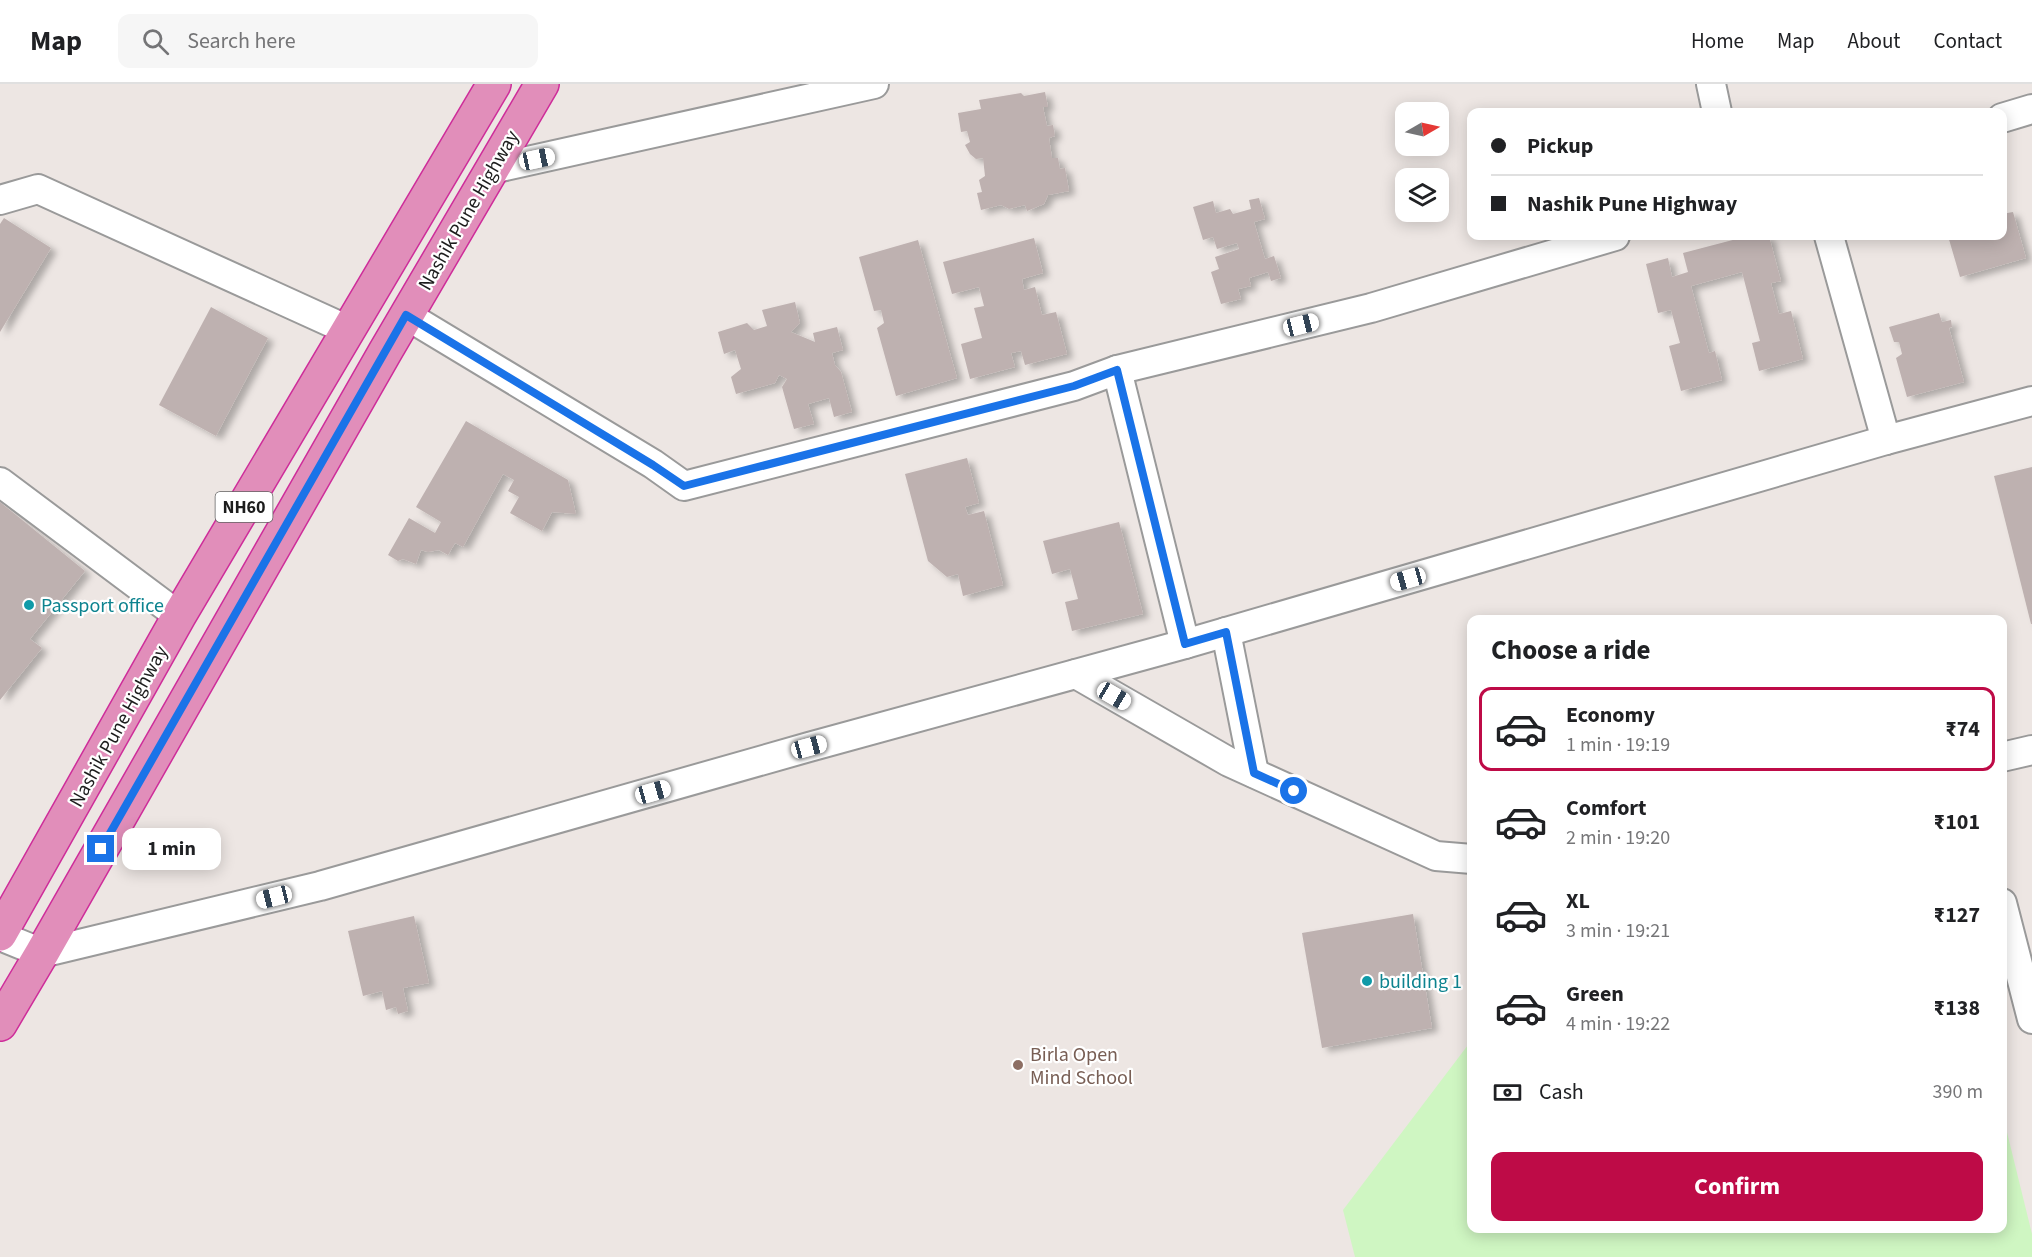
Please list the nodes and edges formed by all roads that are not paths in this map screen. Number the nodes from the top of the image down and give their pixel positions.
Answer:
1 (494, 84) edge
2 (542, 84) edge
3 (874, 84) edge
4 (1711, 84) edge
5 (1716, 108) edge
6 (2032, 109) edge
7 (2007, 116) edge
8 (492, 169) junction
9 (0, 200) edge
10 (1601, 240) edge
11 (1830, 240) edge
12 (406, 315) junction
13 (348, 330) junction
14 (1117, 370) junction
15 (2032, 401) edge
16 (1886, 441) junction
17 (0, 482) edge
18 (179, 616) junction
19 (1226, 632) junction
20 (1185, 644) junction
21 (1076, 674) junction
22 (2032, 750) edge
23 (2007, 756) edge
24 (1254, 773) junction
25 (1467, 859) edge
26 (2007, 922) edge
27 (0, 935) edge
28 (42, 953) junction
29 (2032, 1019) edge
30 (0, 1024) edge

1 - 13 highway, Nashik Pune Highway / NH60
2 - 8 highway, Nashik Pune Highway / NH60
3 - 8 street
4 - 5 street
6 - 7 street
8 - 12 highway, Nashik Pune Highway / NH60
9 - 13 street
10 - 14 street
11 - 16 street
12 - 14 street
12 - 28 highway, Nashik Pune Highway / NH60
13 - 18 highway, Nashik Pune Highway / NH60
14 - 20 street
15 - 16 street
16 - 19 street
17 - 18 street
18 - 27 highway, Nashik Pune Highway / NH60
19 - 20 street
19 - 24 street
20 - 21 street
21 - 24 street
21 - 28 street
22 - 23 street
24 - 25 street
26 - 29 street
27 - 28 street
28 - 30 highway, Nashik Pune Highway / NH60

